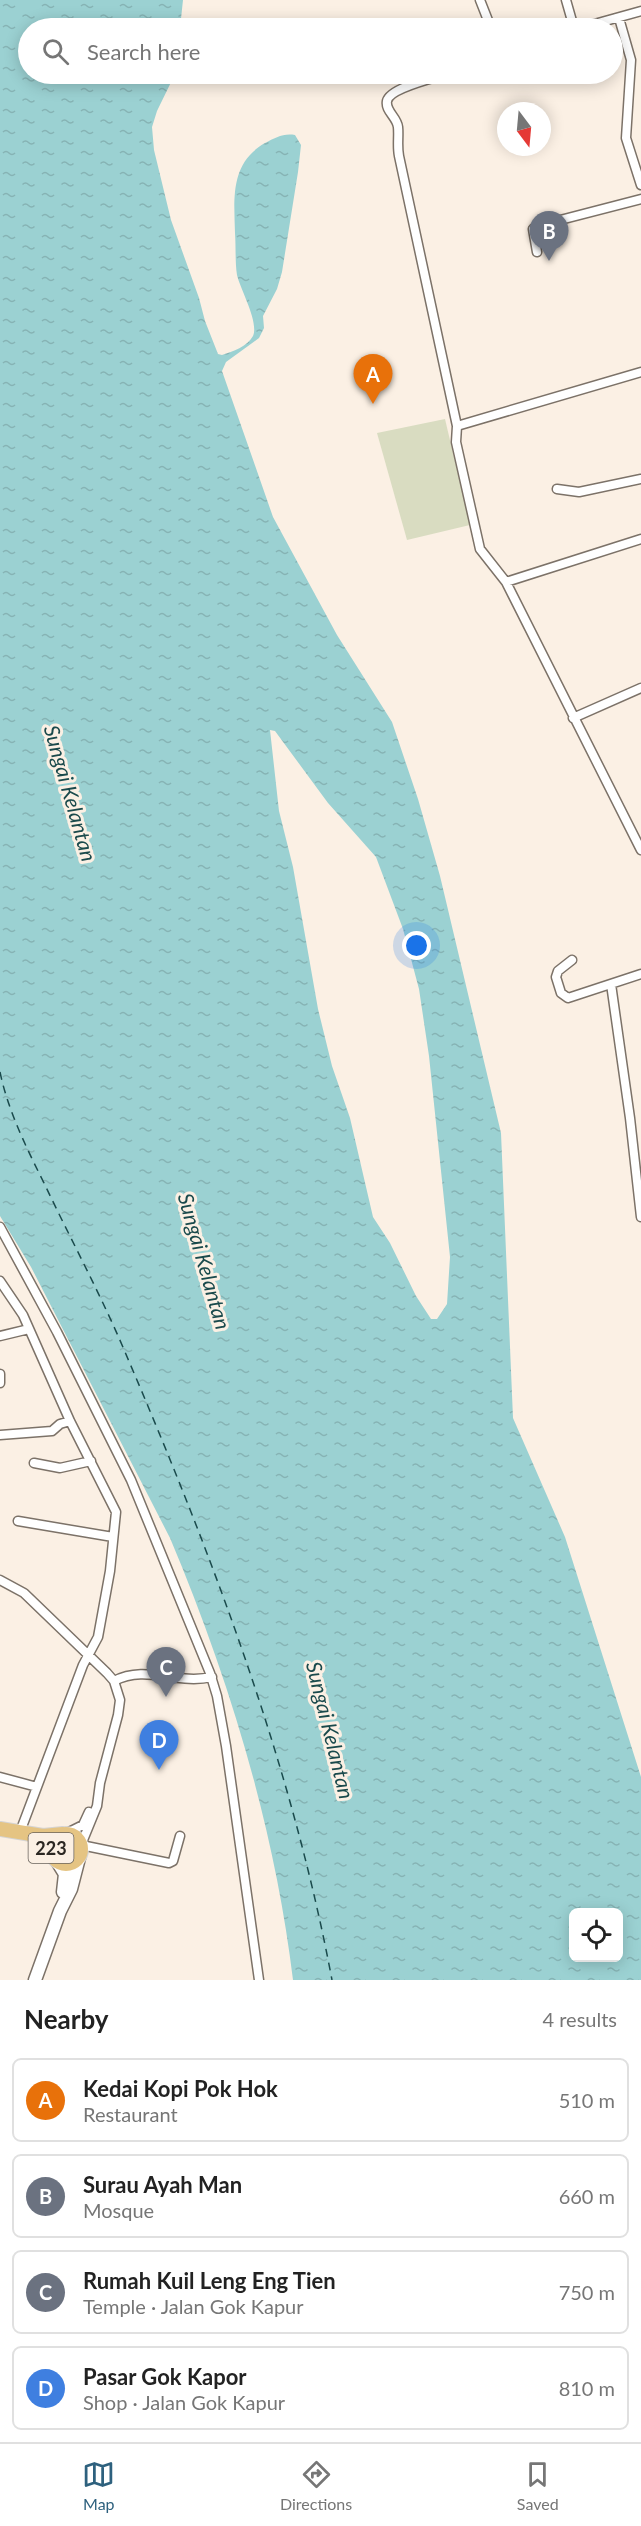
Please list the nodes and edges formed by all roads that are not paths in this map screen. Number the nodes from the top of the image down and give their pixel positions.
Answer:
1 (480, 0) edge
2 (566, 0) edge
3 (641, 11) edge
4 (487, 18) edge
5 (571, 18) edge
6 (619, 18) edge
7 (623, 32) edge
8 (415, 84) edge
9 (641, 185) edge
10 (641, 199) edge
11 (537, 252) dead end
12 (641, 372) edge
13 (457, 426) junction
14 (641, 479) edge
15 (557, 489) dead end
16 (641, 539) edge
17 (506, 582) junction
18 (641, 688) edge
19 (573, 718) junction
20 (641, 850) edge
21 (572, 960) dead end
22 (641, 974) edge
23 (610, 984) junction
24 (641, 1217) edge
25 (0, 1227) edge
26 (0, 1281) edge
27 (30, 1329) junction
28 (0, 1336) edge
29 (0, 1374) edge
30 (0, 1383) edge
31 (70, 1421) junction
32 (0, 1436) edge
33 (91, 1461) junction
34 (34, 1463) dead end
35 (18, 1521) dead end
36 (112, 1537) junction
37 (0, 1580) edge
38 (88, 1655) junction
39 (212, 1677) junction
40 (114, 1681) junction
41 (0, 1777) edge
42 (100, 1783) junction
43 (37, 1787) junction
44 (0, 1829) edge
45 (20, 1832) junction
46 (65, 1833) junction
47 (0, 1835) edge
48 (180, 1836) dead end
49 (80, 1851) junction
50 (55, 1858) junction
51 (60, 1911) junction
52 (35, 1980) edge
53 (259, 1980) edge

1 - 4 street
2 - 5 street
3 - 6 street
7 - 9 street
8 - 13 street
10 - 11 street
12 - 13 street
13 - 17 street
14 - 15 street
16 - 17 street
17 - 19 street
18 - 19 street
19 - 20 street
21 - 23 street
22 - 23 street
23 - 24 street
25 - 39 street
26 - 27 street
27 - 28 street
27 - 31 street
29 - 30 street
31 - 32 street
31 - 33 street
33 - 34 street
33 - 36 street
35 - 36 street
36 - 38 street
37 - 38 street
38 - 40 street
38 - 43 street
39 - 40 street
39 - 53 street
40 - 42 street
41 - 43 street
42 - 46 street
42 - 49 street
43 - 45 street
44 - 45 main road, 223
45 - 46 main road, 223
46 - 49 main road, 223
46 - 50 main road, 223
47 - 50 main road, 223
48 - 49 street
49 - 50 main road, 223
49 - 51 main road, 223
50 - 51 main road, 223
51 - 52 main road, 223

